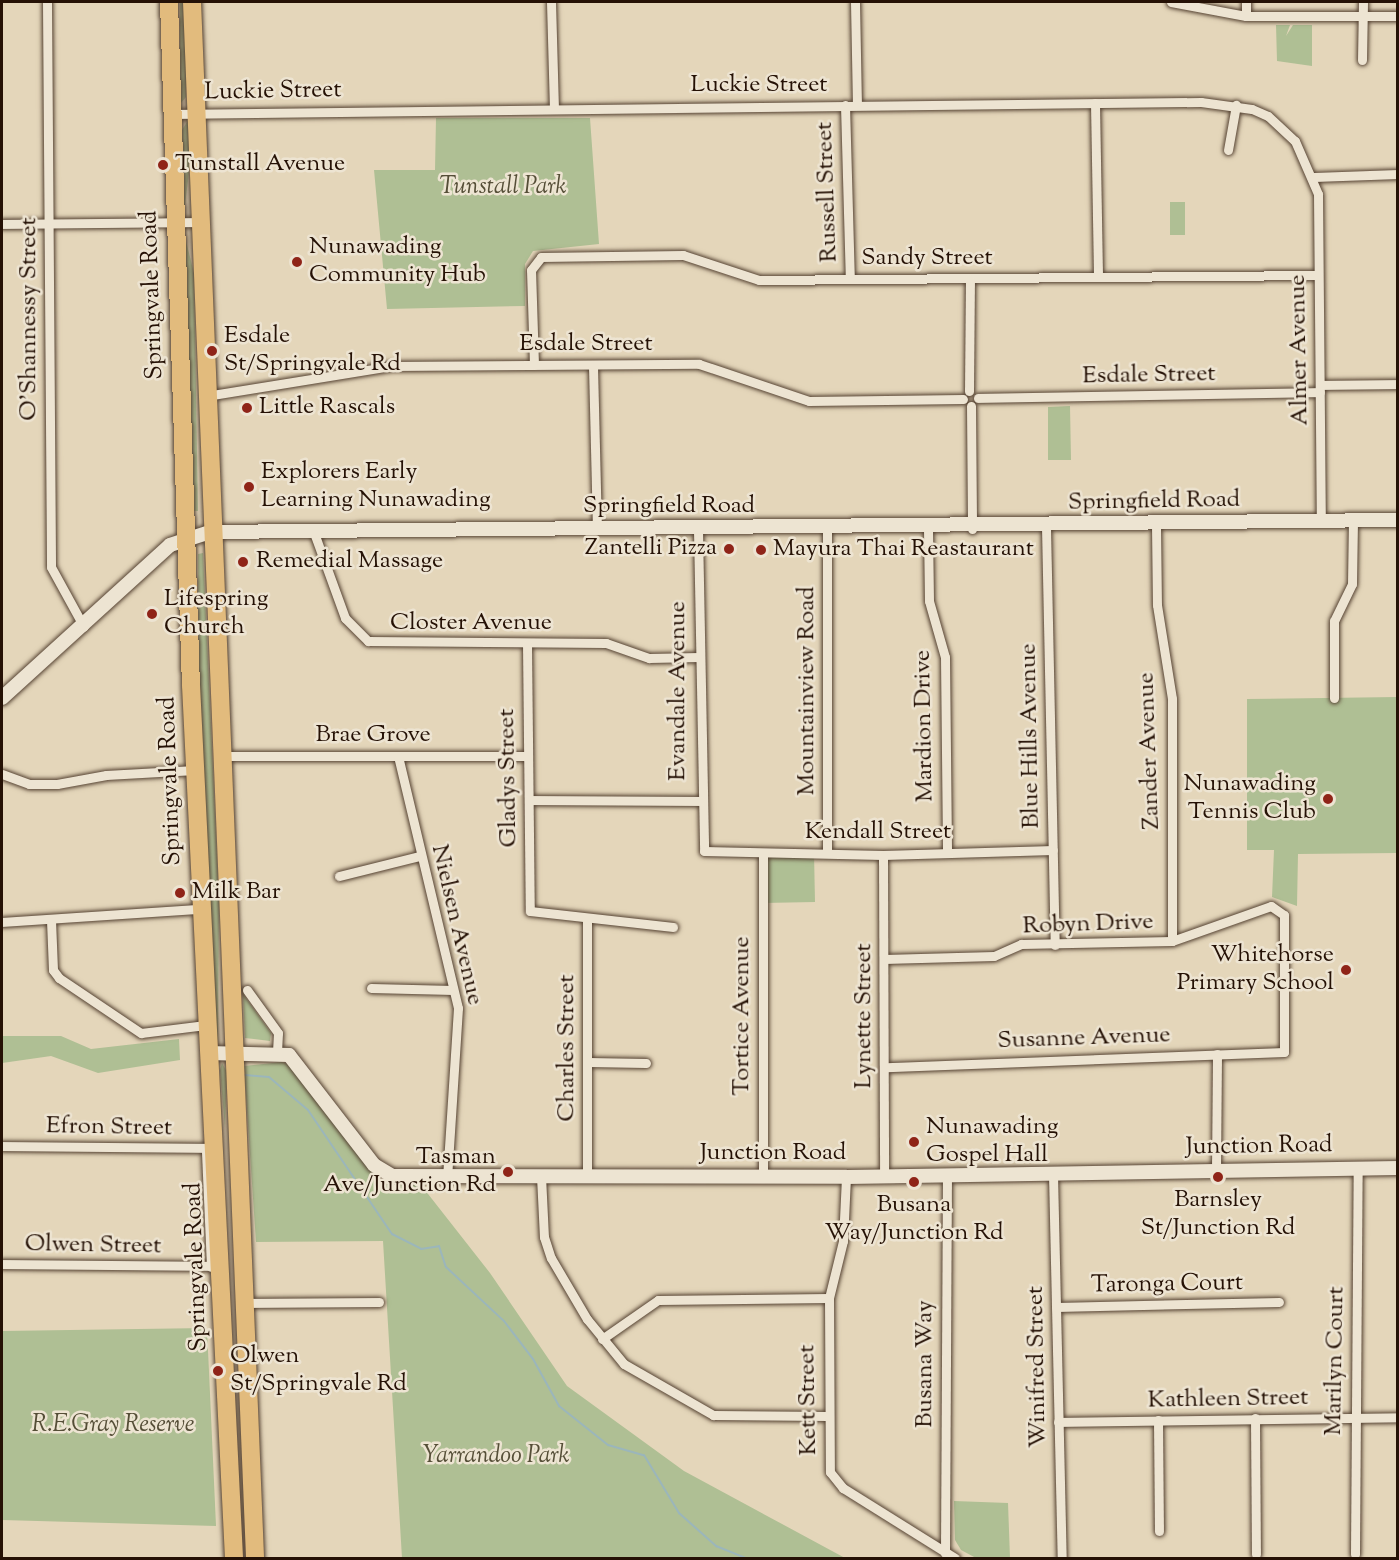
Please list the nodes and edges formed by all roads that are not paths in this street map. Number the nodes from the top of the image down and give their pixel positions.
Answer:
1 (47, 2) edge
2 (169, 2) edge
3 (192, 2) edge
4 (551, 2) edge
5 (855, 2) edge
6 (1171, 2) edge
7 (1246, 2) edge
8 (1363, 2) edge
9 (1246, 16) junction
10 (1363, 16) junction
11 (1398, 16) edge
12 (1362, 60) dead end
13 (1095, 103) junction
14 (845, 105) junction
15 (857, 105) junction
16 (1236, 105) junction
17 (554, 107) junction
18 (197, 113) junction
19 (171, 114) junction
20 (1228, 150) dead end
21 (1398, 174) edge
22 (1314, 177) junction
23 (200, 222) junction
24 (174, 223) junction
25 (2, 224) edge
26 (48, 224) junction
27 (1318, 275) junction
28 (1098, 276) junction
29 (850, 279) junction
30 (970, 279) junction
31 (534, 365) junction
32 (593, 366) junction
33 (1398, 384) edge
34 (1320, 389) junction
35 (969, 391) junction
36 (204, 396) junction
37 (978, 398) junction
38 (967, 403) junction
39 (1398, 520) edge
40 (1353, 521) junction
41 (1321, 522) junction
42 (1156, 525) junction
43 (1046, 527) junction
44 (928, 529) junction
45 (972, 529) junction
46 (313, 530) junction
47 (597, 530) junction
48 (698, 530) junction
49 (827, 530) junction
50 (210, 532) junction
51 (185, 537) junction
52 (84, 627) junction
53 (527, 644) junction
54 (699, 657) junction
55 (2, 698) edge
56 (1334, 698) dead end
57 (219, 756) junction
58 (398, 756) junction
59 (527, 756) junction
60 (195, 770) junction
61 (2, 774) edge
62 (529, 800) junction
63 (699, 801) junction
64 (704, 850) joint
65 (1053, 850) junction
66 (828, 853) junction
67 (947, 853) junction
68 (763, 854) junction
69 (883, 855) junction
70 (420, 856) junction
71 (339, 876) dead end
72 (200, 909) junction
73 (587, 919) junction
74 (51, 920) junction
75 (2, 922) edge
76 (673, 927) dead end
77 (1172, 941) junction
78 (1055, 945) junction
79 (885, 959) junction
80 (371, 988) dead end
81 (248, 990) dead end
82 (453, 990) junction
83 (206, 1024) junction
84 (277, 1051) junction
85 (232, 1052) junction
86 (1284, 1052) joint
87 (208, 1053) junction
88 (1217, 1054) junction
89 (588, 1062) junction
90 (646, 1063) dead end
91 (886, 1067) junction
92 (2, 1146) edge
93 (211, 1148) junction
94 (1358, 1168) junction
95 (1398, 1168) edge
96 (1216, 1170) junction
97 (1053, 1174) junction
98 (541, 1176) junction
99 (884, 1176) junction
100 (947, 1176) junction
101 (447, 1177) junction
102 (587, 1177) junction
103 (763, 1177) junction
104 (846, 1177) junction
105 (2, 1264) edge
106 (216, 1266) junction
107 (829, 1298) junction
108 (379, 1302) dead end
109 (1279, 1302) dead end
110 (243, 1303) junction
111 (1056, 1307) junction
112 (602, 1339) junction
113 (828, 1416) junction
114 (1255, 1418) junction
115 (1355, 1418) junction
116 (1398, 1418) edge
117 (1158, 1420) junction
118 (1058, 1422) junction
119 (1160, 1531) dead end
120 (945, 1553) junction
121 (1256, 1554) dead end
122 (1355, 1554) dead end
123 (234, 1558) edge
124 (255, 1558) edge
125 (955, 1558) edge
126 (1062, 1558) edge

1 - 26 street, O'Shannessy Street
2 - 19 highway, Springvale Road
3 - 18 highway, Springvale Road
4 - 17 street
5 - 15 street, Russell Street
6 - 9 street
7 - 9 street
8 - 10 street
9 - 10 street
10 - 11 street
10 - 12 street
13 - 15 street, Luckie Street
13 - 16 street, Luckie Street
13 - 28 street
14 - 15 street, Luckie Street
14 - 17 street, Luckie Street
14 - 29 street, Russell Street
16 - 20 street
16 - 22 street, Luckie Street
17 - 18 street, Luckie Street
18 - 19 street, Luckie Street
18 - 23 highway, Springvale Road
19 - 24 highway, Springvale Road
21 - 22 street
22 - 27 street, Almer Avenue
23 - 24 street
23 - 36 highway, Springvale Road
24 - 26 street
24 - 51 highway, Springvale Road
25 - 26 street
26 - 52 street, O'Shannessy Street
27 - 28 street, Sandy Street
27 - 34 street, Almer Avenue
28 - 30 street, Sandy Street
29 - 30 street, Sandy Street
29 - 31 street, Sandy Street
30 - 35 street
31 - 32 street, Esdale Street
31 - 36 street, Esdale Street
32 - 38 street, Esdale Street
32 - 47 street
33 - 34 street, Esdale Street
34 - 37 street, Esdale Street
34 - 41 street, Almer Avenue
35 - 37 street
35 - 38 street
36 - 50 highway, Springvale Road
37 - 38 street
38 - 45 street
39 - 40 main road, Springfield Road
40 - 41 main road, Springfield Road
40 - 56 street
41 - 42 main road, Springfield Road
42 - 43 main road, Springfield Road
42 - 77 street, Zander Avenue
43 - 45 main road, Springfield Road
43 - 65 street, Blue Hills Avenue
44 - 45 main road, Springfield Road
44 - 49 main road, Springfield Road
44 - 67 street, Mardion Drive
46 - 47 main road, Springfield Road
46 - 50 main road, Springfield Road
46 - 53 street, Closter Avenue
47 - 48 main road, Springfield Road
48 - 49 main road, Springfield Road
48 - 54 street, Evandale Avenue
49 - 66 street, Mountainview Road
50 - 51 main road, Springfield Road
50 - 57 highway, Springvale Road
51 - 52 main road, Springfield Road
51 - 60 highway, Springvale Road
52 - 55 main road, Springfield Road
53 - 54 street, Closter Avenue
53 - 59 street, Gladys Street
54 - 63 street, Evandale Avenue
57 - 58 street, Brae Grove
57 - 85 highway, Springvale Road
58 - 59 street, Brae Grove
58 - 70 street, Nielsen Avenue
59 - 62 street, Gladys Street
60 - 61 street
60 - 72 highway, Springvale Road
62 - 63 street
62 - 73 street, Gladys Street
63 - 64 street, Evandale Avenue
64 - 68 street, Kendall Street
65 - 67 street, Kendall Street
65 - 78 street, Blue Hills Avenue
66 - 68 street, Kendall Street
66 - 69 street, Kendall Street
67 - 69 street, Kendall Street
68 - 103 street, Tortice Avenue
69 - 79 street, Lynette Street
70 - 71 street
70 - 82 street, Nielsen Avenue
72 - 74 street
72 - 83 highway, Springvale Road
73 - 76 street
73 - 89 street, Charles Street
74 - 75 street
74 - 83 street
77 - 78 street, Robyn Drive
77 - 86 street, Robyn Drive
78 - 79 street, Robyn Drive
79 - 91 street, Lynette Street
80 - 82 street
81 - 84 street
82 - 101 street, Nielsen Avenue
83 - 87 highway, Springvale Road
84 - 85 main road
84 - 101 main road, Junction Road
85 - 87 main road
85 - 110 highway, Springvale Road
86 - 88 street, Susanne Avenue
87 - 93 highway, Springvale Road
88 - 91 street, Susanne Avenue
88 - 96 street
89 - 90 street
89 - 102 street, Charles Street
91 - 99 street, Lynette Street
92 - 93 street, Efron Street
93 - 106 highway, Springvale Road
94 - 95 main road, Junction Road
94 - 96 main road, Junction Road
94 - 115 street, Marilyn Court
96 - 97 main road, Junction Road
97 - 100 main road, Junction Road
97 - 111 street, Winifred Street
98 - 101 main road, Junction Road
98 - 102 main road, Junction Road
98 - 112 street
99 - 100 main road, Junction Road
99 - 104 main road, Junction Road
100 - 120 street, Busana Way
102 - 103 main road, Junction Road
103 - 104 main road, Junction Road
104 - 107 street, Kett Street
105 - 106 street, Olwen Street
106 - 123 highway, Springvale Road
107 - 112 street
107 - 113 street, Kett Street
108 - 110 street
109 - 111 street, Taronga Court
110 - 124 highway, Springvale Road
111 - 118 street, Winifred Street
112 - 113 street
113 - 120 street, Kett Street
114 - 115 street, Kathleen Street
114 - 117 street, Kathleen Street
114 - 121 street
115 - 116 street, Kathleen Street
115 - 122 street, Marilyn Court
117 - 118 street, Kathleen Street
117 - 119 street
118 - 126 street, Winifred Street
120 - 125 street, Kett Street

